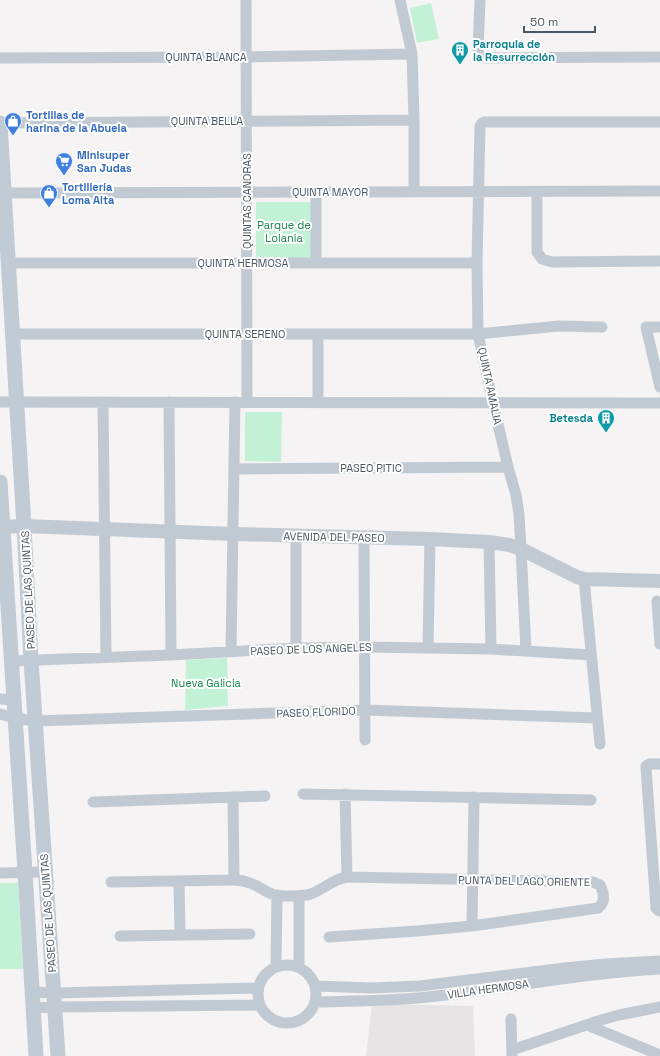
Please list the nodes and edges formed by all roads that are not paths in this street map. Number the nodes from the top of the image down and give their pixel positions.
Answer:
1 (246, 0) edge
2 (400, 0) edge
3 (480, 0) edge
4 (412, 54) junction
5 (660, 57) edge
6 (0, 58) edge
7 (247, 58) junction
8 (414, 120) junction
9 (247, 121) junction
10 (660, 122) edge
11 (0, 123) edge
12 (660, 191) edge
13 (247, 192) junction
14 (316, 192) junction
15 (414, 192) junction
16 (479, 192) junction
17 (537, 192) junction
18 (2, 193) edge
19 (660, 261) edge
20 (8, 263) junction
21 (247, 263) junction
22 (316, 263) junction
23 (477, 263) junction
24 (602, 327) dead end
25 (660, 327) edge
26 (12, 334) junction
27 (247, 334) junction
28 (318, 334) junction
29 (478, 334) junction
30 (660, 387) edge
31 (0, 402) edge
32 (16, 402) junction
33 (103, 402) junction
34 (169, 402) junction
35 (235, 402) junction
36 (247, 402) junction
37 (318, 402) junction
38 (493, 403) junction
39 (660, 403) edge
40 (508, 467) junction
41 (234, 469) junction
42 (0, 482) edge
43 (24, 526) junction
44 (2, 527) edge
45 (104, 529) junction
46 (170, 532) junction
47 (233, 534) junction
48 (296, 536) junction
49 (364, 537) junction
50 (430, 539) junction
51 (489, 542) junction
52 (521, 549) junction
53 (584, 579) junction
54 (660, 581) edge
55 (657, 600) dead end
56 (660, 626) edge
57 (660, 644) edge
58 (365, 647) junction
59 (296, 648) junction
60 (428, 648) junction
61 (491, 649) junction
62 (231, 651) junction
63 (526, 651) junction
64 (171, 655) junction
65 (591, 655) junction
66 (106, 657) junction
67 (31, 660) junction
68 (11, 661) junction
69 (7, 699) edge
70 (365, 710) junction
71 (0, 714) edge
72 (15, 718) junction
73 (597, 718) junction
74 (35, 721) junction
75 (365, 740) dead end
76 (600, 744) dead end
77 (660, 764) edge
78 (303, 794) dead end
79 (345, 794) junction
80 (266, 796) dead end
81 (233, 797) junction
82 (474, 797) junction
83 (591, 800) dead end
84 (92, 802) dead end
85 (26, 872) junction
86 (45, 872) junction
87 (0, 873) edge
88 (347, 877) junction
89 (473, 879) junction
90 (234, 880) junction
91 (179, 881) junction
92 (111, 882) dead end
93 (277, 895) junction
94 (299, 896) junction
95 (660, 911) edge
96 (472, 926) junction
97 (180, 934) junction
98 (250, 934) dead end
99 (120, 936) dead end
100 (329, 937) dead end
101 (660, 960) edge
102 (276, 967) junction
103 (299, 967) junction
104 (660, 969) edge
105 (315, 986) junction
106 (258, 988) junction
107 (33, 992) junction
108 (54, 1000) junction
109 (316, 1002) junction
110 (260, 1005) junction
111 (660, 1007) edge
112 (33, 1008) junction
113 (511, 1019) dead end
114 (586, 1025) junction
115 (512, 1053) edge
116 (660, 1055) edge
117 (36, 1056) edge
118 (58, 1056) edge

1 - 7 street, QUINTAS CANORAS
2 - 4 street
3 - 5 street
4 - 7 street, QUINTA BLANCA
4 - 8 street
6 - 7 street, QUINTA BLANCA
7 - 9 street, QUINTAS CANORAS
8 - 9 street, QUINTA BELLA
8 - 15 street
9 - 11 street, QUINTA BELLA
9 - 13 street, QUINTAS CANORAS
10 - 16 street, QUINTA AMALIA
11 - 18 main road, PASEO DE LAS QUINTAS
12 - 17 street, QUINTA MAYOR
13 - 14 street, QUINTA MAYOR
13 - 18 street, QUINTA MAYOR
13 - 21 street, QUINTAS CANORAS
14 - 15 street, QUINTA MAYOR
14 - 22 street
15 - 16 street, QUINTA MAYOR
16 - 17 street, QUINTA MAYOR
16 - 23 street, QUINTA AMALIA
17 - 19 street
18 - 20 main road, PASEO DE LAS QUINTAS
20 - 21 street, QUINTA HERMOSA
20 - 26 main road, PASEO DE LAS QUINTAS
21 - 22 street, QUINTA HERMOSA
21 - 27 street, QUINTAS CANORAS
22 - 23 street, QUINTA HERMOSA
23 - 29 street, QUINTA AMALIA
24 - 29 street, QUINTA SERENO
25 - 30 street
26 - 27 street, QUINTA SERENO
26 - 32 main road, PASEO DE LAS QUINTAS
27 - 28 street, QUINTA SERENO
27 - 36 street, QUINTAS CANORAS
28 - 29 street, QUINTA SERENO
28 - 37 street
29 - 38 street, QUINTA AMALIA
31 - 32 street
32 - 33 street
32 - 43 main road, PASEO DE LAS QUINTAS
33 - 34 street
33 - 45 street
34 - 35 street
34 - 46 street
35 - 36 street
35 - 41 street
36 - 37 street
37 - 38 street
38 - 39 street
38 - 40 street, QUINTA AMALIA
40 - 41 street, PASEO PITIC
40 - 52 street, QUINTA AMALIA
41 - 47 street
42 - 44 main road, PASEO DE LAS QUINTAS
43 - 44 street, AVENIDA DEL PASEO
43 - 45 street, AVENIDA DEL PASEO
43 - 67 main road, PASEO DE LAS QUINTAS
44 - 68 main road, PASEO DE LAS QUINTAS
45 - 46 street, AVENIDA DEL PASEO
45 - 66 street
46 - 47 street, AVENIDA DEL PASEO
46 - 64 street
47 - 48 street, AVENIDA DEL PASEO
47 - 62 street
48 - 49 street, AVENIDA DEL PASEO
48 - 59 street
49 - 50 street, AVENIDA DEL PASEO
49 - 58 street
50 - 51 street, AVENIDA DEL PASEO
50 - 60 street
51 - 52 street, AVENIDA DEL PASEO
51 - 61 street
52 - 53 street, AVENIDA DEL PASEO
52 - 63 street, QUINTA AMALIA
53 - 54 street, AVENIDA DEL PASEO
53 - 65 street
55 - 56 street
56 - 57 street
58 - 59 street, PASEO DE LOS ANGELES
58 - 60 street, PASEO DE LOS ANGELES
58 - 70 street
59 - 62 street, PASEO DE LOS ANGELES
60 - 61 street, PASEO DE LOS ANGELES
61 - 63 street, PASEO DE LOS ANGELES
62 - 64 street, PASEO DE LOS ANGELES
63 - 65 street, PASEO DE LOS ANGELES
64 - 66 street, PASEO DE LOS ANGELES
65 - 73 street
66 - 67 street, PASEO DE LOS ANGELES
67 - 68 street, PASEO DE LOS ANGELES
67 - 74 main road, PASEO DE LAS QUINTAS
68 - 69 main road, PASEO DE LAS QUINTAS
69 - 72 main road, PASEO DE LAS QUINTAS
70 - 73 street, PASEO FLORIDO
70 - 74 street, PASEO FLORIDO
70 - 75 street
71 - 72 street, PASEO FLORIDO
72 - 74 street, PASEO FLORIDO
72 - 85 main road, PASEO DE LAS QUINTAS
73 - 76 street
74 - 86 main road, PASEO DE LAS QUINTAS
77 - 95 street
78 - 79 street
79 - 82 street
79 - 88 street
80 - 81 street
81 - 84 street
81 - 90 street
82 - 83 street
82 - 89 street
85 - 86 street
85 - 87 street
85 - 107 main road, PASEO DE LAS QUINTAS
86 - 108 main road, PASEO DE LAS QUINTAS
88 - 89 street, PUNTA DEL LAGO ORIENTE
88 - 94 street, PUNTA DEL LAGO ORIENTE
89 - 96 street
89 - 96 street, PUNTA DEL LAGO ORIENTE
90 - 91 street
90 - 93 street
91 - 92 street
91 - 97 street
93 - 94 street
93 - 102 street
94 - 103 street
96 - 100 street, PUNTA DEL LAGO ORIENTE
97 - 98 street
97 - 99 street
101 - 105 street, VILLA HERMOSA
102 - 103 street
102 - 106 street
103 - 105 street
104 - 109 street, VILLA HERMOSA
105 - 109 street
106 - 108 street
106 - 110 street
107 - 108 street
107 - 112 main road, PASEO DE LAS QUINTAS
108 - 110 street
108 - 112 street
108 - 118 main road, PASEO DE LAS QUINTAS
109 - 110 street
111 - 114 street
112 - 117 main road, PASEO DE LAS QUINTAS
113 - 115 street
114 - 115 street
114 - 116 street

